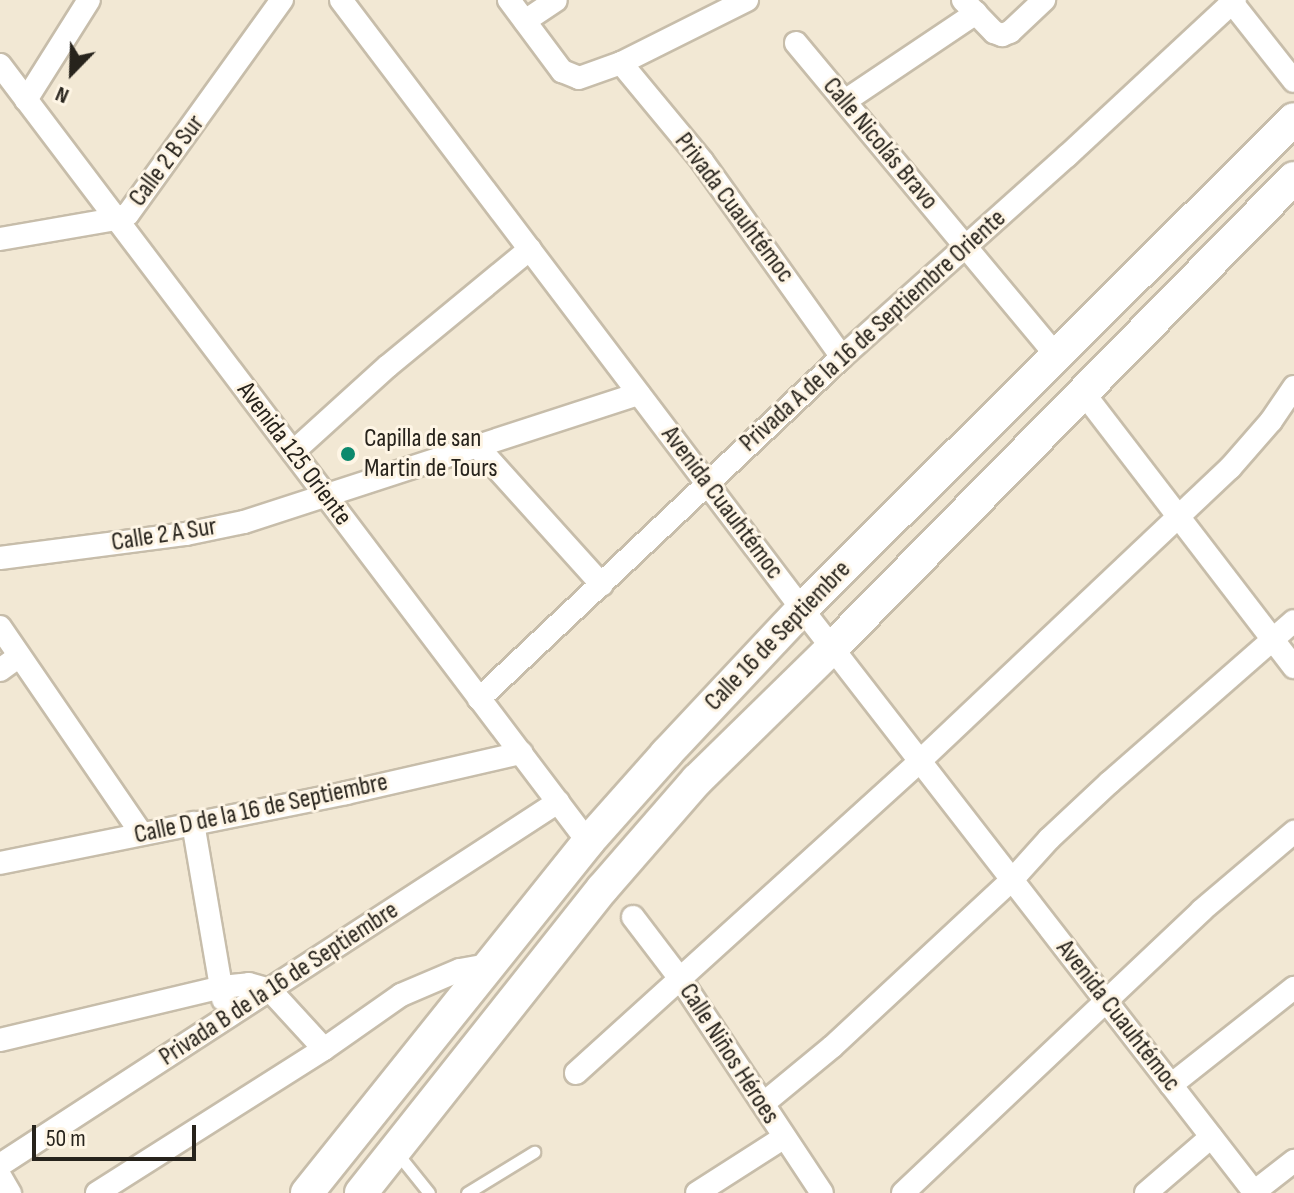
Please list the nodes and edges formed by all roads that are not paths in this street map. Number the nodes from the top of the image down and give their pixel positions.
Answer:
1 (89, 0) edge
2 (282, 0) edge
3 (341, 0) edge
4 (509, 0) edge
5 (556, 0) edge
6 (747, 0) edge
7 (1044, 0) edge
8 (1232, 1) edge
9 (969, 6) edge
10 (525, 21) junction
11 (796, 43) dead end
12 (621, 63) junction
13 (0, 65) edge
14 (1294, 81) edge
15 (26, 100) junction
16 (845, 101) junction
17 (1294, 119) edge
18 (1294, 178) edge
19 (116, 219) junction
20 (0, 239) edge
21 (966, 246) junction
22 (530, 249) junction
23 (1056, 355) junction
24 (842, 357) junction
25 (1294, 387) edge
26 (1082, 391) junction
27 (639, 394) junction
28 (476, 445) junction
29 (293, 452) junction
30 (707, 483) junction
31 (324, 493) junction
32 (1179, 517) junction
33 (0, 558) edge
34 (602, 585) junction
35 (802, 609) junction
36 (1294, 621) edge
37 (0, 627) edge
38 (1273, 639) junction
39 (832, 648) junction
40 (9, 664) edge
41 (1294, 667) edge
42 (479, 699) junction
43 (521, 753) junction
44 (920, 761) junction
45 (558, 802) junction
46 (193, 823) junction
47 (1294, 832) edge
48 (141, 833) junction
49 (588, 842) junction
50 (0, 863) edge
51 (1012, 880) junction
52 (633, 917) dead end
53 (488, 965) junction
54 (681, 980) junction
55 (222, 987) junction
56 (1294, 988) edge
57 (270, 990) junction
58 (1107, 1003) junction
59 (226, 1018) junction
60 (0, 1040) edge
61 (324, 1049) junction
62 (576, 1073) dead end
63 (1171, 1085) junction
64 (764, 1103) junction
65 (1211, 1137) junction
66 (783, 1138) junction
67 (394, 1149) junction
68 (534, 1152) dead end
69 (1294, 1161) edge
70 (0, 1165) edge
71 (0, 1176) edge
72 (10, 1193) edge
73 (97, 1193) edge
74 (307, 1193) edge
75 (361, 1193) edge
76 (429, 1193) edge
77 (467, 1193) edge
78 (697, 1193) edge
79 (822, 1193) edge
80 (903, 1193) edge
81 (1146, 1193) edge
82 (1255, 1193) edge

1 - 15 street
2 - 19 street, Calle 2 B Sur
3 - 22 street, Avenida Cuauhtémoc
4 - 10 street
5 - 10 street
6 - 12 street
7 - 9 street
8 - 14 street
8 - 21 street, Privada A de la 16 de Septiembre Oriente
9 - 16 street
10 - 12 street
11 - 16 street, Calle Nicolás Bravo
12 - 24 street, Privada Cuauhtémoc
13 - 15 street, Avenida 125 Oriente
15 - 19 street, Avenida 125 Oriente
16 - 21 street, Calle Nicolás Bravo
17 - 23 main road, Calle 16 de Septiembre
18 - 26 main road, Calle 16 de Septiembre
19 - 20 street, Calle 2 B Sur
19 - 29 street, Avenida 125 Oriente
21 - 23 street, Calle Nicolás Bravo
21 - 24 street, Privada A de la 16 de Septiembre Oriente
22 - 27 street, Avenida Cuauhtémoc
22 - 29 street
23 - 35 main road, Calle 16 de Septiembre
24 - 30 street, Privada A de la 16 de Septiembre Oriente
25 - 32 street
26 - 32 street
26 - 39 main road, Calle 16 de Septiembre
27 - 28 street, Calle 2 A Sur
27 - 30 street, Avenida Cuauhtémoc
28 - 31 street, Calle 2 A Sur
28 - 34 street
29 - 31 street, Avenida 125 Oriente
30 - 34 street, Privada A de la 16 de Septiembre Oriente
30 - 35 street, Avenida Cuauhtémoc
31 - 33 street, Calle 2 A Sur
31 - 42 street, Avenida 125 Oriente
32 - 38 street
32 - 44 street
34 - 42 street, Privada A de la 16 de Septiembre Oriente
35 - 39 street, Avenida Cuauhtémoc
35 - 49 main road, Calle 16 de Septiembre
36 - 38 street
37 - 40 street
38 - 41 street
38 - 51 street
39 - 44 street, Avenida Cuauhtémoc
39 - 67 main road, Calle 16 de Septiembre
40 - 48 street
42 - 43 street, Avenida 125 Oriente
43 - 45 street, Avenida 125 Oriente
43 - 46 street, Calle D de la 16 de Septiembre
44 - 51 street, Avenida Cuauhtémoc
44 - 54 street
45 - 49 street, Avenida 125 Oriente
45 - 57 street, Privada B de la 16 de Septiembre
46 - 48 street, Calle D de la 16 de Septiembre
46 - 55 street
47 - 58 street
48 - 50 street, Calle D de la 16 de Septiembre
49 - 53 main road, Calle 16 de Septiembre
51 - 58 street, Avenida Cuauhtémoc
51 - 64 street
52 - 54 street, Calle Niños Héroes
53 - 61 street
53 - 74 main road, Calle 16 de Septiembre
54 - 62 street
54 - 64 street, Calle Niños Héroes
55 - 57 street
55 - 59 street
55 - 60 street
56 - 63 street
57 - 59 street, Privada B de la 16 de Septiembre
57 - 61 street
58 - 63 street, Avenida Cuauhtémoc
58 - 80 street
59 - 70 street, Privada B de la 16 de Septiembre
61 - 73 street
63 - 65 street, Avenida Cuauhtémoc
64 - 66 street, Calle Niños Héroes
65 - 81 street
65 - 82 street, Avenida Cuauhtémoc
66 - 78 street
66 - 79 street, Calle Niños Héroes
67 - 75 main road, Calle 16 de Septiembre
67 - 76 lane
68 - 77 lane
69 - 82 street
71 - 72 street

